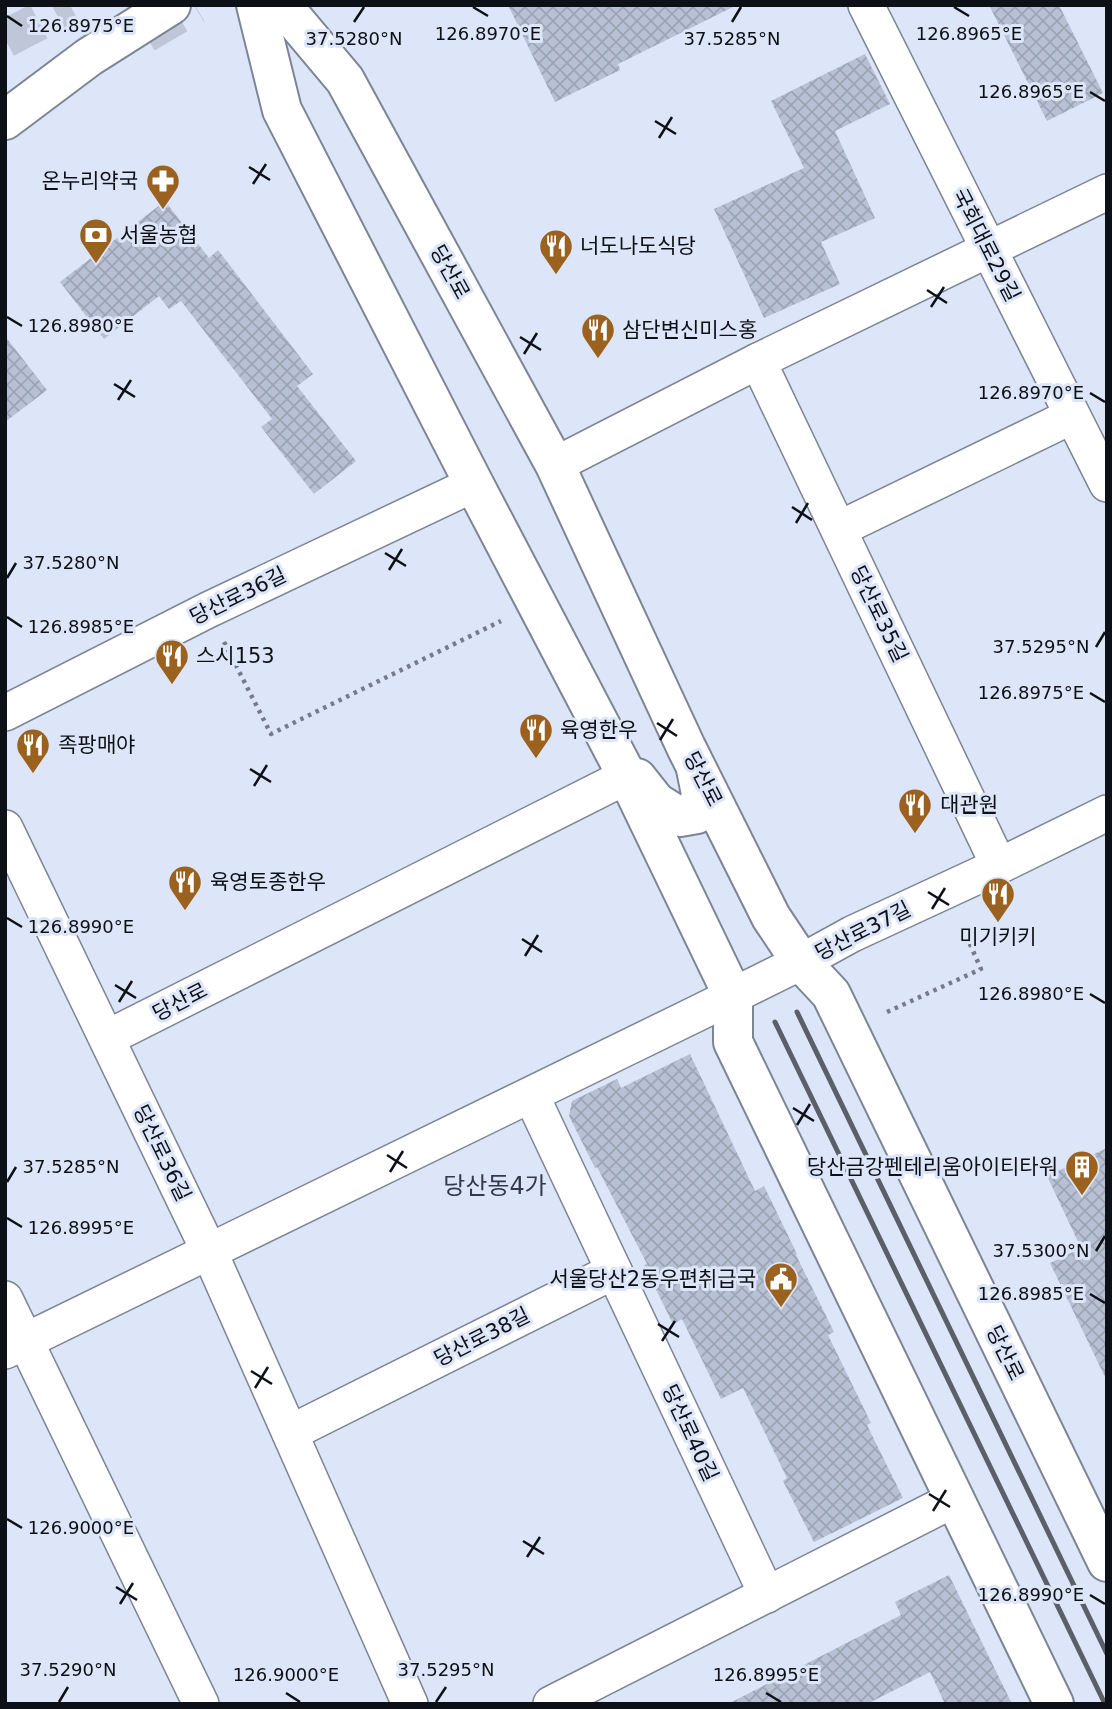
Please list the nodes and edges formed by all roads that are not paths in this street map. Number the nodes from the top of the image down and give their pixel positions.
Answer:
1 (171, 5) tunnel mouth
2 (256, 5) edge
3 (282, 5) edge
4 (866, 5) edge
5 (5, 120) edge
6 (1107, 192) edge
7 (989, 249) junction
8 (758, 361) junction
9 (1073, 416) junction
10 (555, 465) junction
11 (1107, 484) edge
12 (474, 485) junction
13 (839, 529) junction
14 (5, 713) edge
15 (619, 759) junction
16 (695, 763) junction
17 (1107, 813) edge
18 (5, 828) edge
19 (999, 866) junction
20 (801, 962) junction
21 (733, 996) junction
22 (107, 1038) junction
23 (531, 1095) junction
24 (209, 1251) junction
25 (614, 1270) junction
26 (5, 1299) edge
27 (15, 1346) edge
28 (290, 1433) junction
29 (955, 1499) junction
30 (1107, 1562) edge
31 (767, 1595) junction
32 (201, 1704) edge
33 (410, 1704) edge
34 (551, 1704) edge
35 (1054, 1704) edge

1 - 5 main road
2 - 12 main road
3 - 10 main road, 당산로
4 - 7 street, 국회대로29길
6 - 7 street
7 - 8 street
7 - 9 street, 국회대로29길
8 - 10 street
8 - 13 street, 당산로35길
9 - 11 street, 국회대로29길
9 - 13 street
10 - 16 main road, 당산로
12 - 14 street, 당산로36길
12 - 15 main road
13 - 19 street, 당산로35길
15 - 16 main road
15 - 21 main road
15 - 22 street, 당산로
16 - 20 main road, 당산로
17 - 19 street, 당산로37길
18 - 22 street, 당산로36길
19 - 20 street, 당산로37길
20 - 21 street, 당산로37길
20 - 30 main road, 당산로
21 - 23 street
21 - 29 main road
22 - 24 street, 당산로36길
23 - 24 street
23 - 25 street
24 - 27 street
24 - 28 street
25 - 28 street, 당산로38길
25 - 31 street, 당산로40길
26 - 27 street
27 - 32 street
28 - 33 street
29 - 31 street
29 - 35 main road
31 - 34 street

